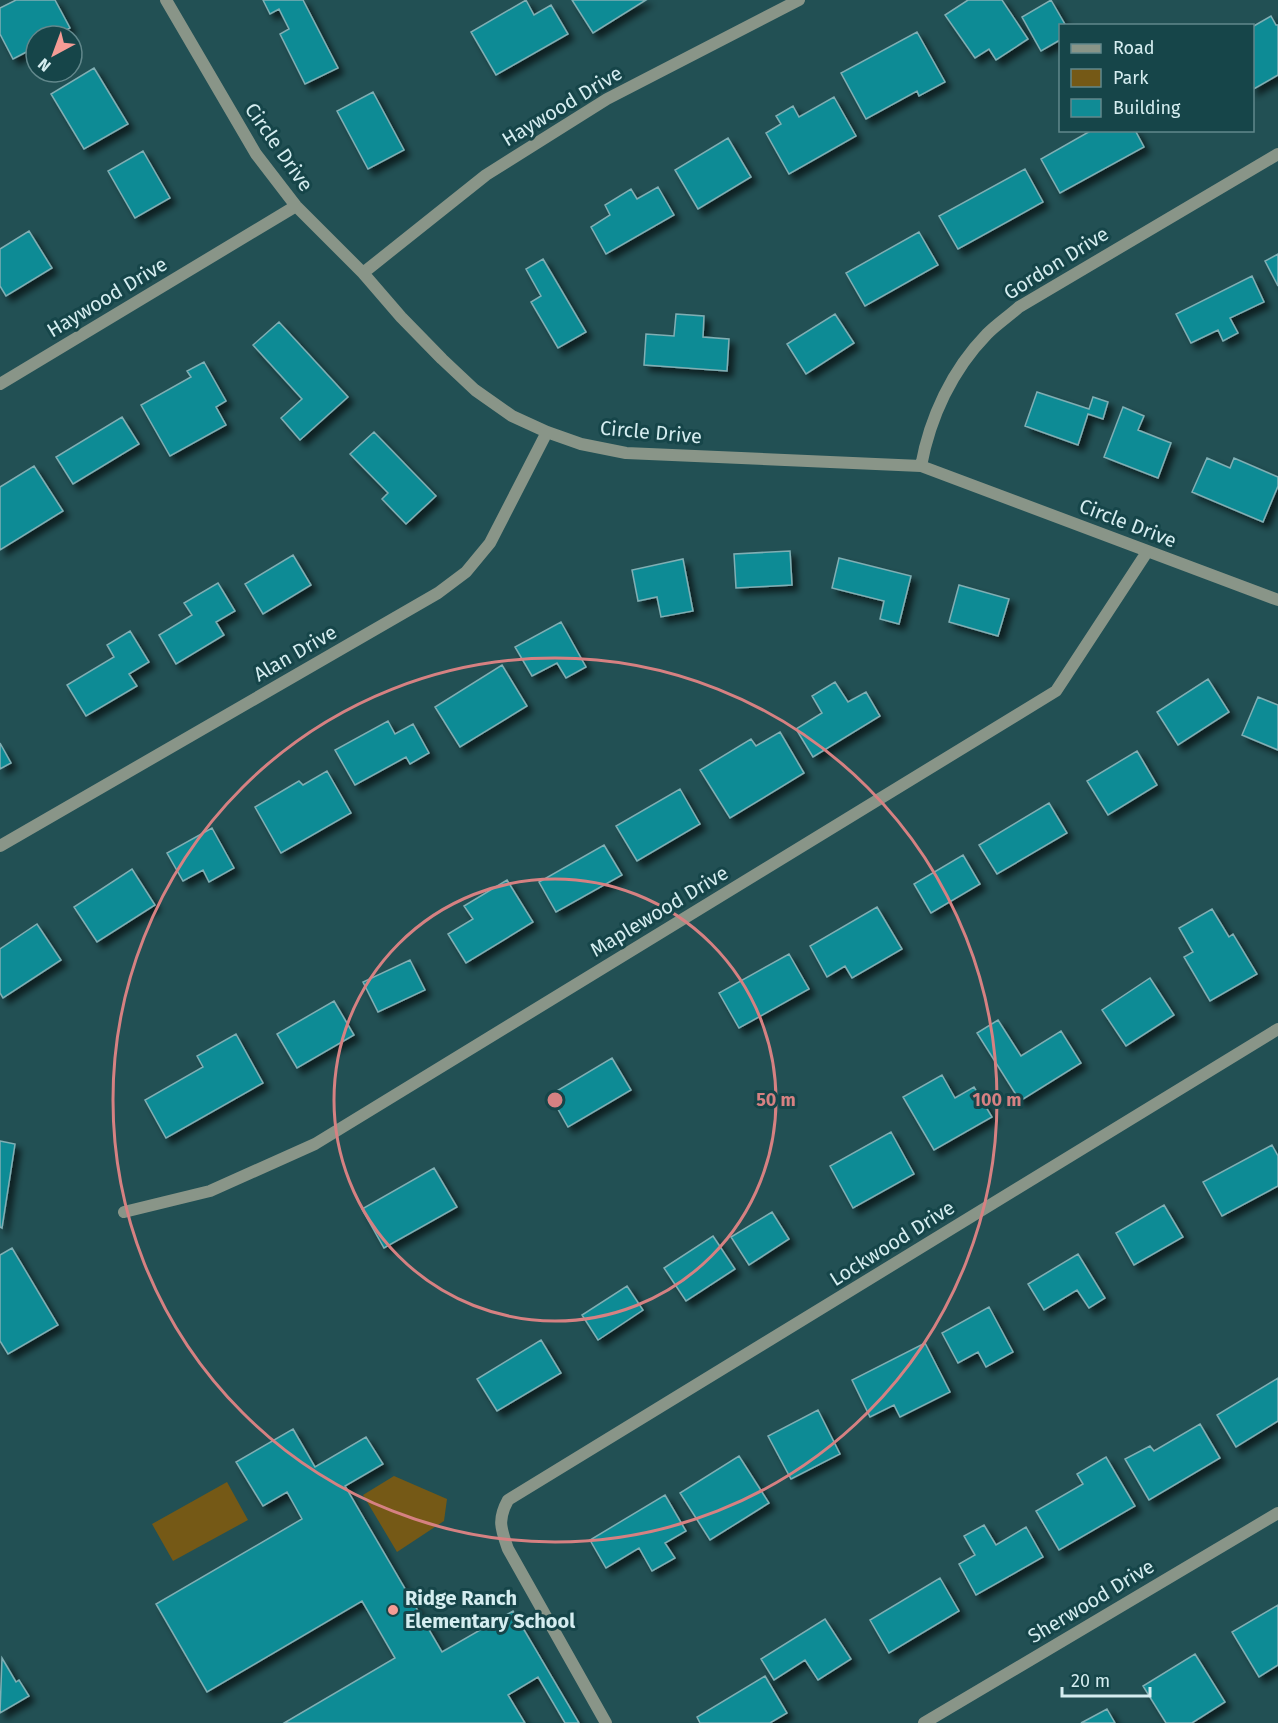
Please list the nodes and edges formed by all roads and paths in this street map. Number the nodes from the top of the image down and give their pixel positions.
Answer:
1 (166, 0) edge
2 (799, 0) edge
3 (1278, 154) edge
4 (296, 206) junction
5 (363, 273) junction
6 (0, 384) edge
7 (547, 432) junction
8 (921, 466) junction
9 (1147, 552) junction
10 (1278, 600) edge
11 (0, 846) edge
12 (1278, 1029) edge
13 (124, 1212) dead end
14 (1278, 1513) edge
15 (606, 1723) edge
16 (924, 1723) edge

1 - 4 street, Circle Drive
2 - 5 street, Haywood Drive
3 - 8 street, Gordon Drive
4 - 5 street, Circle Drive
4 - 6 street, Haywood Drive
5 - 7 street, Circle Drive
7 - 8 street, Circle Drive
7 - 11 street, Alan Drive
8 - 9 street, Circle Drive
9 - 10 street, Circle Drive
9 - 13 street, Maplewood Drive
12 - 15 street, Lockwood Drive
14 - 16 street, Sherwood Drive

